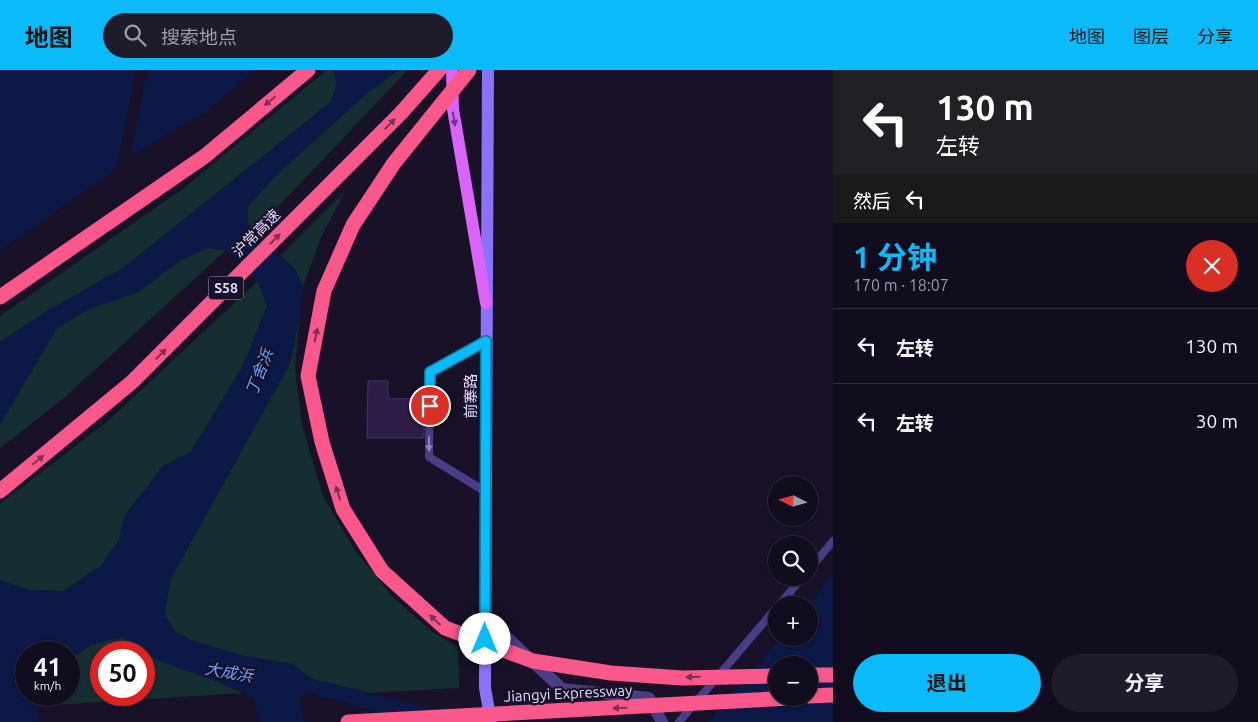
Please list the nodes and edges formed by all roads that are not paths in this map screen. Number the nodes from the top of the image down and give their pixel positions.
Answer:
1 (308, 70) edge
2 (439, 70) edge
3 (452, 70) edge
4 (468, 70) edge
5 (488, 70) edge
6 (205, 156) junction
7 (0, 285) edge
8 (0, 297) edge
9 (486, 303) junction
10 (486, 341) junction
11 (0, 491) edge
12 (486, 492) junction
13 (833, 541) edge
14 (818, 559) edge
15 (795, 586) edge
16 (787, 596) edge
17 (768, 617) edge
18 (485, 623) junction
19 (818, 675) edge
20 (833, 675) edge
21 (768, 676) edge
22 (833, 695) edge
23 (818, 696) edge
24 (768, 699) edge
25 (491, 721) edge
26 (348, 722) edge
27 (662, 722) edge
28 (679, 722) edge

1 -> 6 highway
11 -> 2 highway, 沪常高速 / S58
3 -> 9 main road
21 -> 4 highway, bridge
5 - 9 main road, 前寨路
6 - 7 highway
6 - 8 highway
9 - 10 main road, 前寨路
10 - 12 main road, 前寨路
10 -> 12 lane
12 - 18 main road, 前寨路
13 - 14 lane
15 - 16 lane
17 - 28 lane
18 - 25 main road, 前寨路
18 - 27 street
19 - 20 highway
22 - 23 highway
24 -> 26 highway, Jiangyi Expressway, bridge

